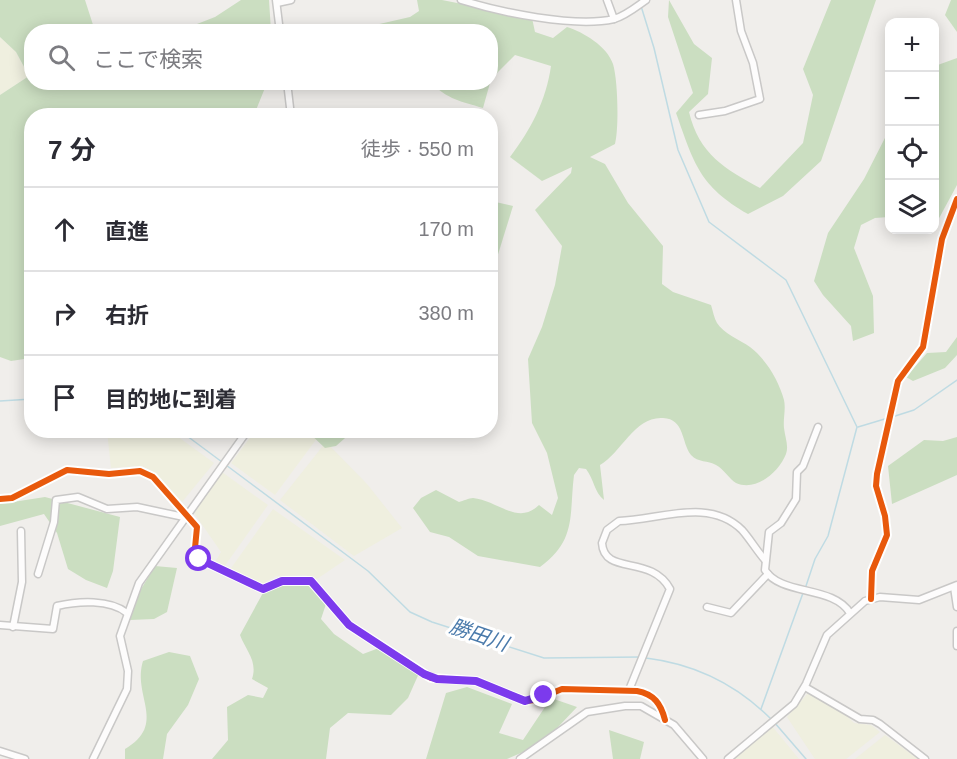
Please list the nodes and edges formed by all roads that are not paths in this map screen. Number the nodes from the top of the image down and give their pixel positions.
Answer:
1 (291, 0) edge
2 (461, 0) edge
3 (607, 0) edge
4 (646, 0) edge
5 (735, 0) edge
6 (276, 1) edge
7 (614, 19) junction
8 (279, 24) edge
9 (288, 90) edge
10 (290, 108) edge
11 (699, 115) dead end
12 (957, 199) edge
13 (818, 427) dead end
14 (242, 438) edge
15 (0, 499) edge
16 (185, 516) junction
17 (21, 531) dead end
18 (765, 560) junction
19 (38, 574) dead end
20 (768, 574) junction
21 (956, 586) edge
22 (871, 599) junction
23 (707, 607) dead end
24 (957, 607) edge
25 (127, 613) junction
26 (850, 613) junction
27 (0, 625) edge
28 (13, 627) junction
29 (957, 631) edge
30 (957, 646) edge
31 (805, 687) junction
32 (629, 690) junction
33 (665, 720) junction
34 (0, 751) edge
35 (25, 759) edge
36 (93, 759) edge
37 (520, 759) edge
38 (703, 759) edge
39 (728, 759) edge
40 (925, 759) edge

1 - 6 street
2 - 7 street
3 - 7 street
4 - 7 street
5 - 11 street
6 - 8 street
9 - 10 street
12 - 22 street
13 - 18 street
14 - 16 street
15 - 16 street
16 - 19 street
16 - 25 street
16 - 32 street
17 - 28 street
18 - 20 street
18 - 32 street
20 - 23 street
20 - 26 street
21 - 22 street
21 - 24 street
22 - 26 street
25 - 28 street
25 - 36 street
26 - 31 street
27 - 28 street
29 - 30 street
31 - 39 street
31 - 40 street
32 - 33 street
33 - 37 street
33 - 38 street
34 - 35 street

